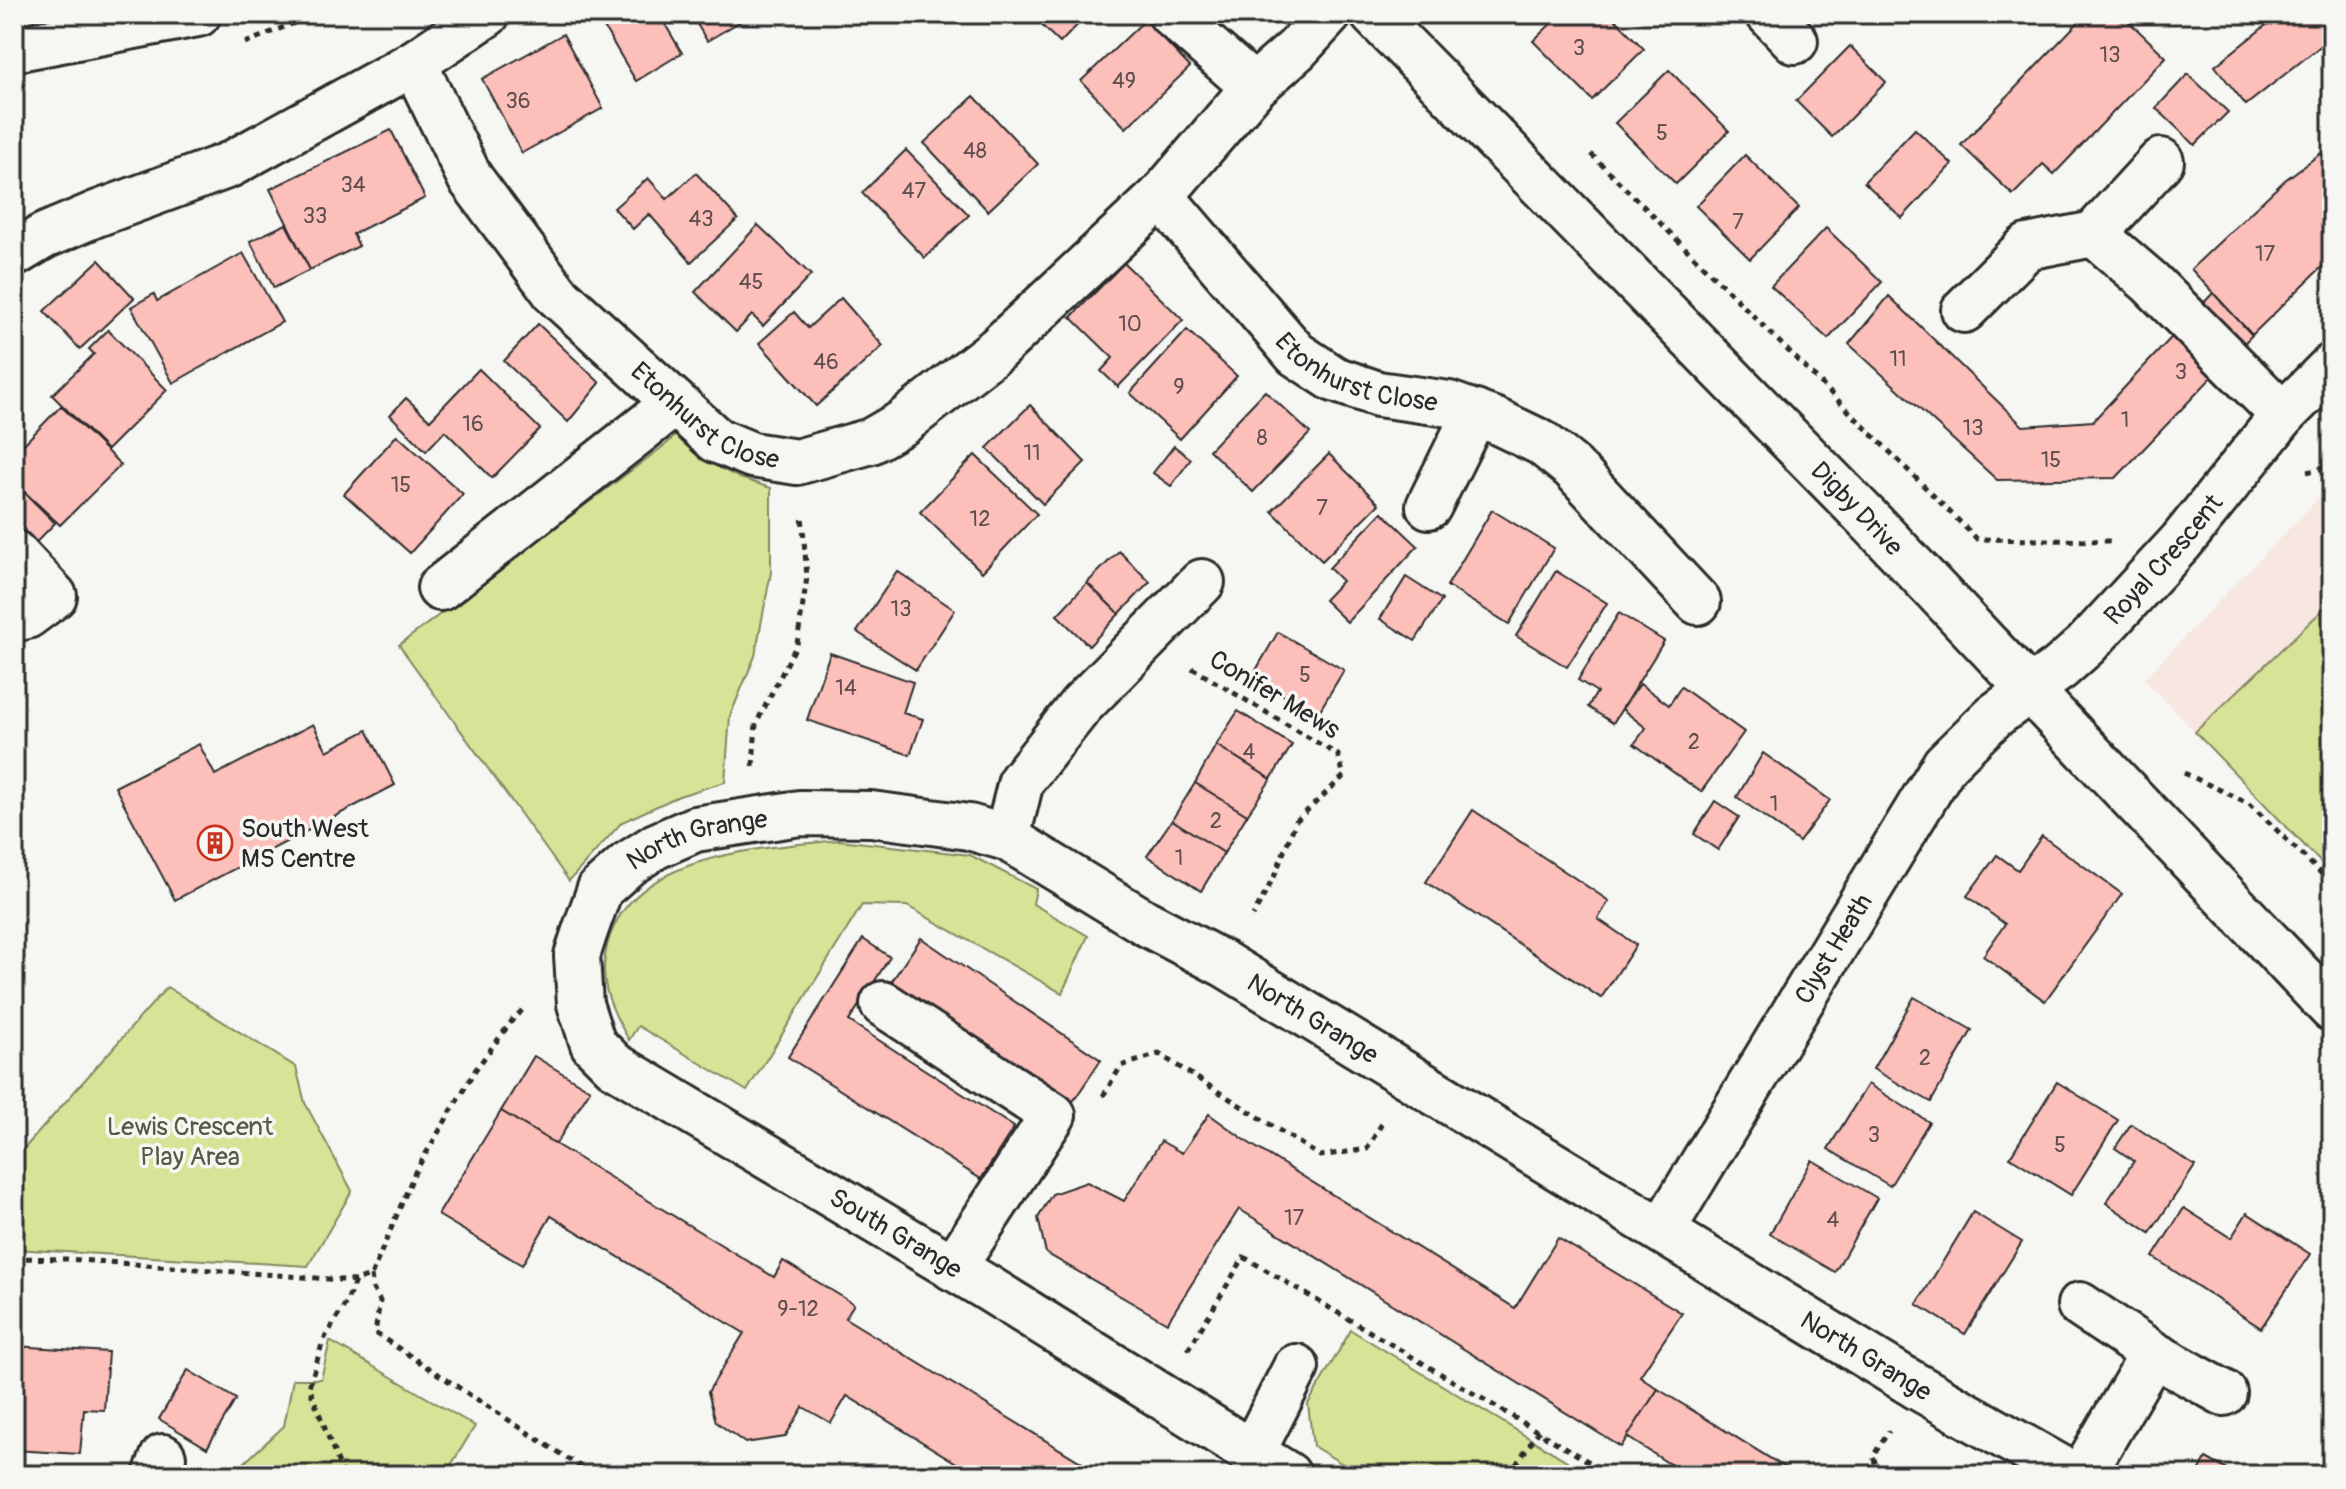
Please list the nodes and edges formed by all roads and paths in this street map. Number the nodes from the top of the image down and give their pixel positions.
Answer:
1 (198, 14) edge
2 (487, 14) edge
3 (1171, 14) edge
4 (1329, 14) edge
5 (1373, 14) edge
6 (14, 49) edge
7 (414, 63) junction
8 (1254, 87) junction
9 (1582, 146) dead end
10 (2161, 161) dead end
11 (1161, 196) junction
12 (2094, 234) junction
13 (14, 254) edge
14 (1964, 310) dead end
15 (2332, 366) edge
16 (675, 403) junction
17 (1475, 413) junction
18 (2283, 415) junction
19 (797, 462) junction
20 (1429, 506) dead end
21 (2181, 542) junction
22 (14, 553) edge
23 (1202, 582) dead end
24 (440, 588) dead end
25 (1698, 602) dead end
26 (14, 619) edge
27 (1147, 641) junction
28 (2029, 689) junction
29 (2178, 770) dead end
30 (762, 818) junction
31 (1007, 838) junction
32 (2332, 884) edge
33 (1253, 916) dead end
34 (577, 986) junction
35 (883, 1004) dead end
36 (2332, 1009) edge
37 (1408, 1077) junction
38 (1097, 1105) dead end
39 (1663, 1229) junction
40 (14, 1258) edge
41 (953, 1268) junction
42 (371, 1276) junction
43 (355, 1281) junction
44 (2080, 1305) dead end
45 (2153, 1354) junction
46 (1296, 1367) dead end
47 (2224, 1393) dead end
48 (1160, 1396) junction
49 (1539, 1431) junction
50 (1270, 1464) edge
51 (343, 1475) edge
52 (593, 1475) edge
53 (1509, 1475) edge
54 (1611, 1475) edge
55 (2073, 1475) edge
56 (2082, 1475) edge

1 - 6 street
2 - 7 street
3 - 8 street
4 - 8 street, Etonhurst Close
5 - 28 street, Digby Drive
7 - 13 street
7 - 16 street, Etonhurst Close
8 - 11 street, Etonhurst Close
9 - 21 path
10 - 12 street
11 - 17 street, Etonhurst Close
11 - 19 street, Etonhurst Close
12 - 14 street
12 - 18 street
15 - 18 street, Royal Crescent
16 - 19 street, Etonhurst Close
16 - 24 street
17 - 20 street, Etonhurst Close
17 - 25 street, Etonhurst Close
18 - 21 street, Royal Crescent
19 - 30 path
21 - 28 street, Royal Crescent
22 - 26 street
23 - 27 street
27 - 31 street
27 - 33 path, Conifer Mews
28 - 36 street, Digby Drive
28 - 39 street, Clyst Heath
29 - 32 path
30 - 31 street, North Grange
30 - 34 street, North Grange
31 - 37 street, North Grange
34 - 41 street, South Grange
34 - 42 path
35 - 41 street
37 - 38 path
37 - 39 street, North Grange
39 - 55 street, North Grange
40 - 43 path
41 - 48 street, South Grange
42 - 43 path
42 - 52 path
43 - 51 path
44 - 45 street
45 - 47 street
45 - 56 street
46 - 50 street, South Grange
48 - 49 path
48 - 50 street, South Grange
49 - 53 path
49 - 54 path

